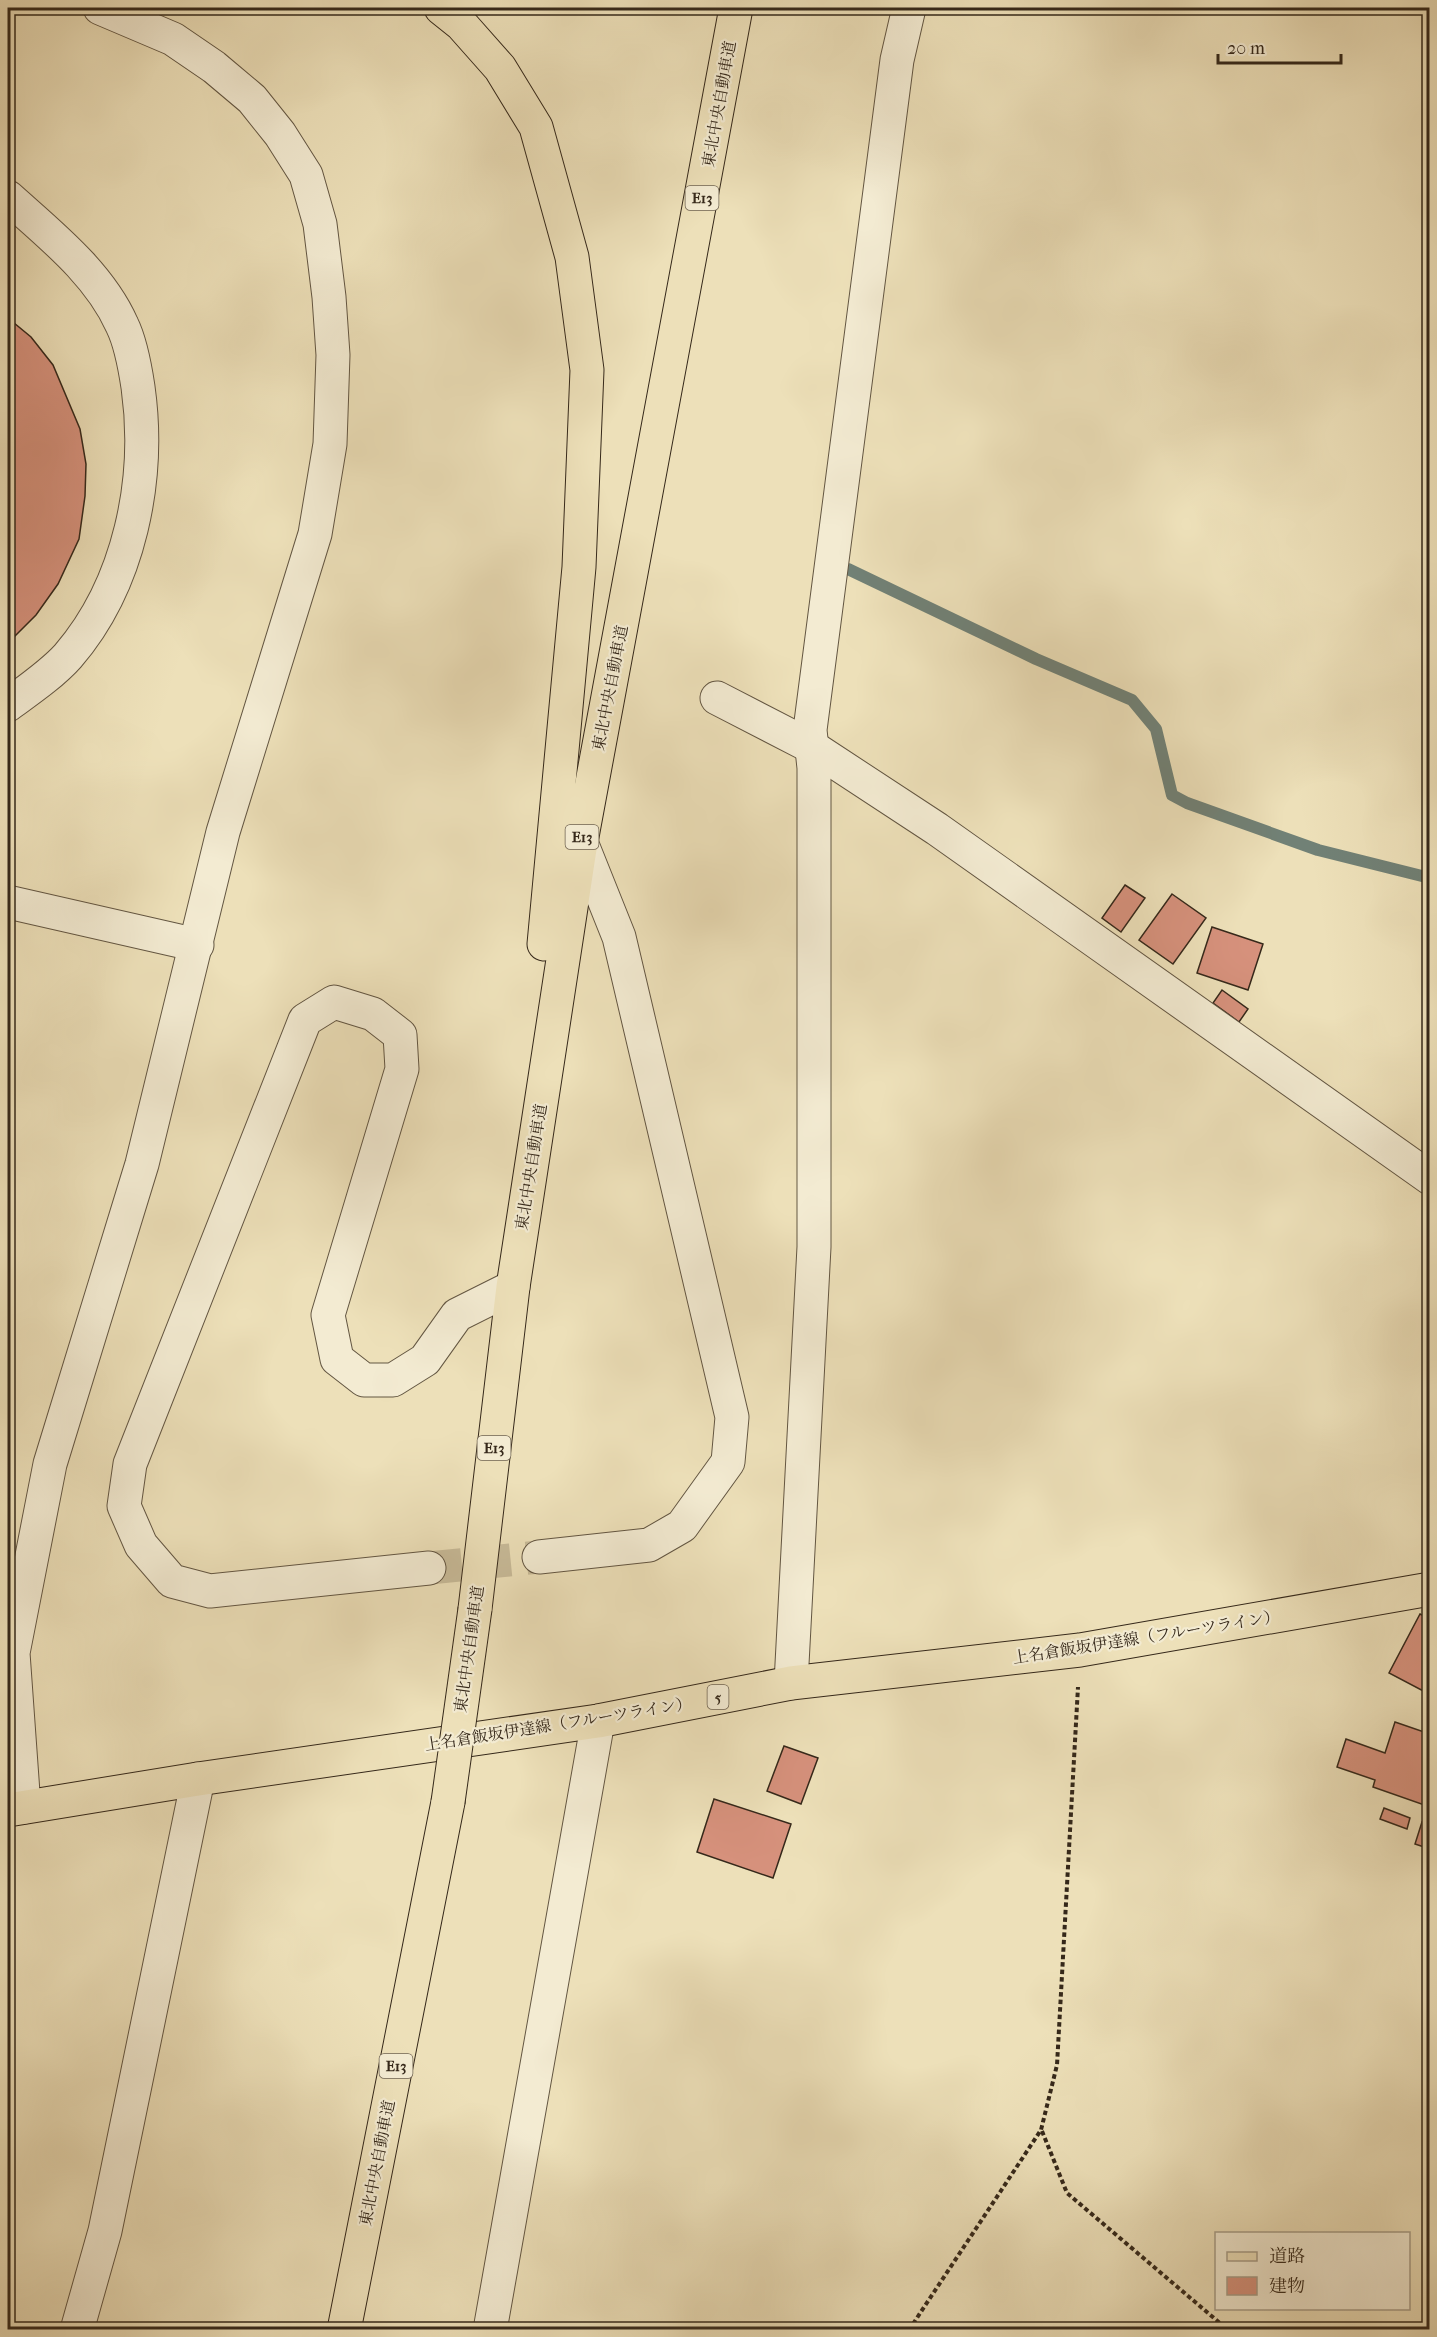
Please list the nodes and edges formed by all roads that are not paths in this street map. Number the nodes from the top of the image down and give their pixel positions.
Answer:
1 (100, 8) edge
2 (441, 8) edge
3 (736, 8) edge
4 (758, 8) edge
5 (909, 8) edge
6 (8, 197) edge
7 (667, 389) junction
8 (717, 698) dead end
9 (8, 705) edge
10 (812, 747) junction
11 (581, 842) junction
12 (8, 902) edge
13 (196, 945) junction
14 (1430, 1178) edge
15 (513, 1287) junction
16 (539, 1557) tunnel mouth
17 (429, 1568) tunnel mouth
18 (1430, 1589) edge
19 (791, 1683) junction
20 (598, 1721) junction
21 (198, 1779) junction
22 (16, 1809) edge
23 (77, 2330) edge
24 (344, 2330) edge
25 (490, 2330) edge

1 - 13 street
2 - 15 main road
3 - 7 main road, 東北中央自動車道 / E13
4 - 7 main road
5 - 10 street
6 - 9 street
7 - 11 main road, 東北中央自動車道 / E13
8 - 10 street
10 - 14 street
10 - 19 street
11 - 15 main road, 東北中央自動車道 / E13
11 - 16 street
12 - 13 street
13 - 22 street
15 - 17 street
15 - 24 main road, 東北中央自動車道 / E13, bridge
18 - 19 main road, 上名倉飯坂伊達線（フルーツライン） / 5
19 - 20 main road, 上名倉飯坂伊達線（フルーツライン） / 5
20 - 21 main road, 上名倉飯坂伊達線（フルーツライン） / 5
20 - 25 street
21 - 22 main road, 上名倉飯坂伊達線（フルーツライン） / 5
21 - 23 street

